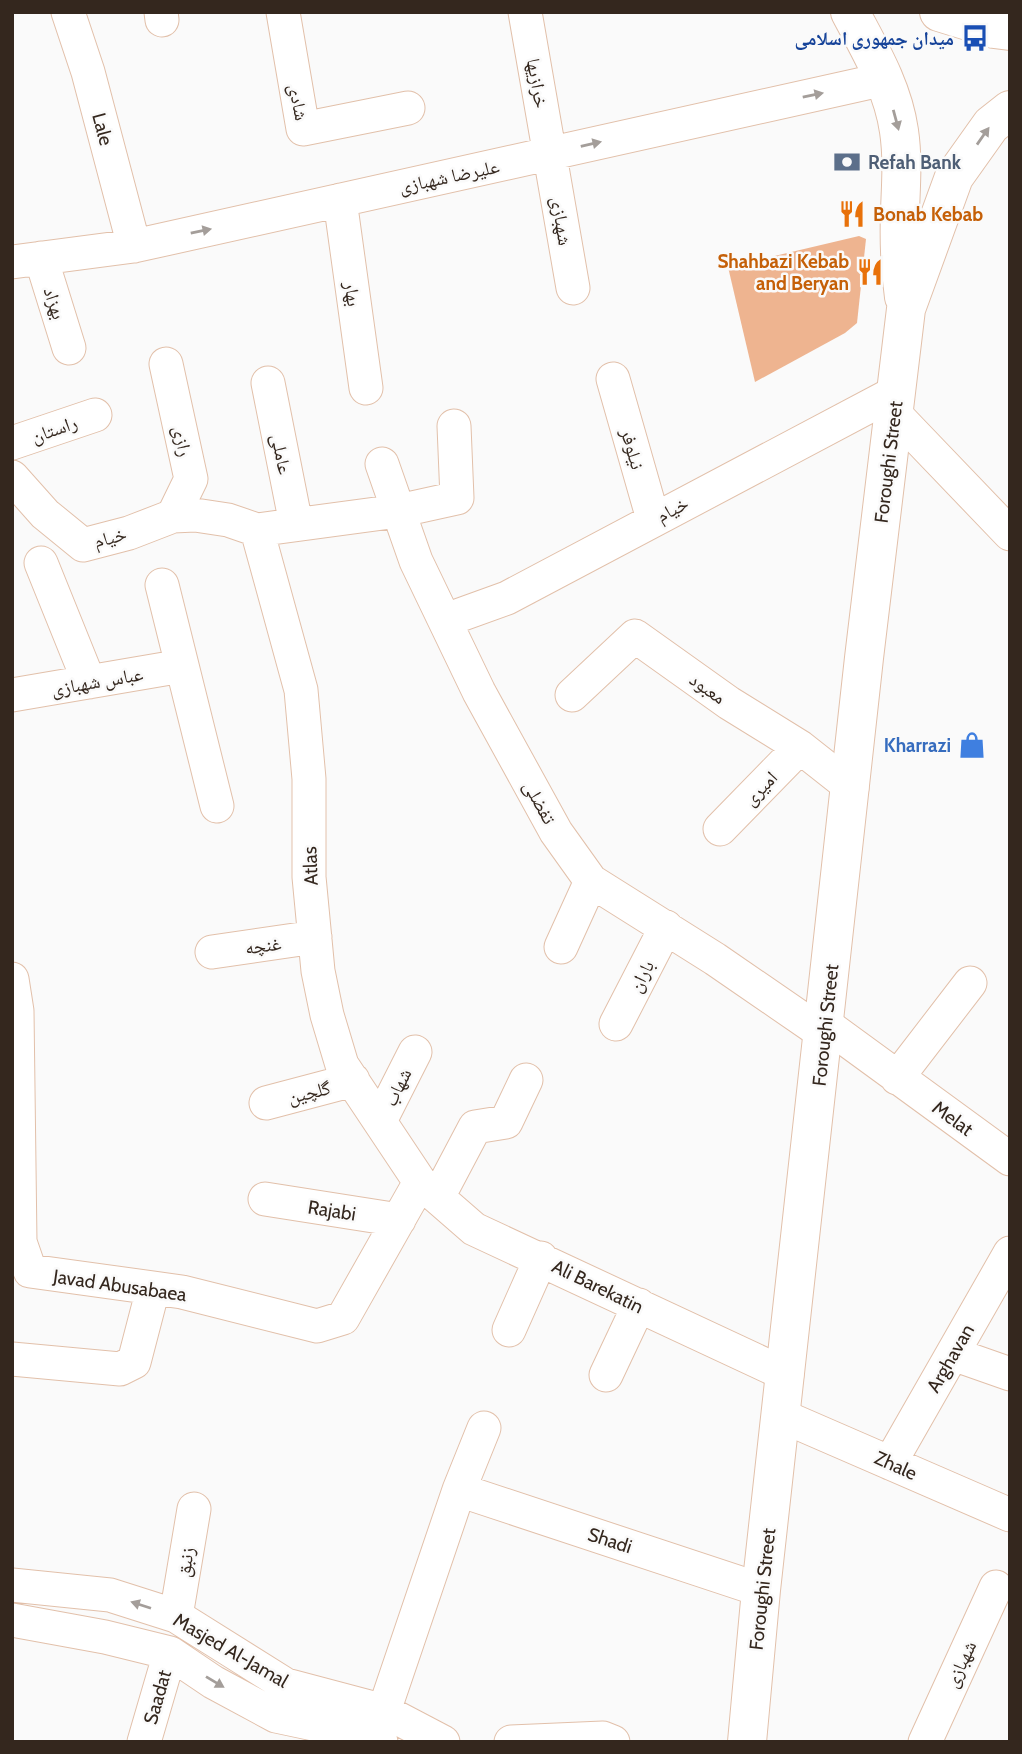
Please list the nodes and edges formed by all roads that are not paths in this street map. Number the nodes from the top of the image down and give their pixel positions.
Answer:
1 (68, 12) edge
2 (283, 12) edge
3 (525, 12) edge
4 (850, 12) edge
5 (939, 12) edge
6 (1010, 31) edge
7 (885, 79) junction
8 (408, 108) dead end
9 (1010, 110) edge
10 (551, 153) junction
11 (902, 169) junction
12 (951, 188) junction
13 (340, 200) junction
14 (134, 246) junction
15 (27, 260) edge
16 (573, 288) dead end
17 (906, 309) junction
18 (69, 348) dead end
19 (166, 363) dead end
20 (613, 379) dead end
21 (268, 383) dead end
22 (366, 387) dead end
23 (895, 402) junction
24 (95, 415) dead end
25 (454, 426) dead end
26 (12, 443) edge
27 (382, 464) dead end
28 (12, 477) edge
29 (398, 511) junction
30 (173, 516) junction
31 (653, 519) junction
32 (296, 524) junction
33 (257, 530) junction
34 (1010, 534) edge
35 (41, 563) dead end
36 (162, 585) dead end
37 (446, 621) junction
38 (182, 666) junction
39 (89, 682) junction
40 (12, 695) edge
41 (572, 695) dead end
42 (800, 747) junction
43 (852, 789) junction
44 (217, 806) dead end
45 (720, 829) dead end
46 (591, 881) junction
47 (666, 927) junction
48 (314, 937) junction
49 (561, 947) dead end
50 (212, 952) dead end
51 (12, 979) edge
52 (970, 983) dead end
53 (616, 1024) dead end
54 (824, 1029) junction
55 (415, 1052) dead end
56 (897, 1078) junction
57 (353, 1080) junction
58 (526, 1080) dead end
59 (266, 1103) dead end
60 (380, 1121) junction
61 (1010, 1159) edge
62 (429, 1189) junction
63 (265, 1199) dead end
64 (399, 1220) junction
65 (1010, 1253) edge
66 (541, 1258) junction
67 (153, 1289) junction
68 (639, 1305) junction
69 (509, 1330) dead end
70 (953, 1354) junction
71 (12, 1359) edge
72 (1010, 1374) edge
73 (606, 1375) dead end
74 (787, 1375) junction
75 (782, 1416) junction
76 (485, 1428) dead end
77 (890, 1463) junction
78 (459, 1490) junction
79 (194, 1509) dead end
80 (1010, 1515) edge
81 (12, 1585) edge
82 (996, 1587) dead end
83 (761, 1590) junction
84 (176, 1616) junction
85 (15, 1630) edge
86 (170, 1653) junction
87 (278, 1714) edge
88 (382, 1727) edge
89 (144, 1742) edge
90 (443, 1742) edge
91 (511, 1742) edge
92 (613, 1742) edge
93 (747, 1742) edge
94 (925, 1742) edge

1 - 14 street, Lale
2 - 8 street, شادی
3 - 10 street, خرازیها
4 - 7 main road, Foroughi Street
5 - 6 main road
10 -> 7 street, علیرضا شهبازی
7 -> 11 main road, Foroughi Street
12 -> 9 main road, Foroughi Street
10 - 13 street, علیرضا شهبازی
10 - 16 street, شهبازی
11 - 12 main road
11 - 17 main road, Foroughi Street
12 - 17 main road, Foroughi Street
14 -> 13 street, علیرضا شهبازی
13 - 22 street, بهار
14 - 15 street, علیرضا شهبازی
15 - 18 street, بهزاد
17 - 23 main road, Foroughi Street
19 - 30 street, رازی
20 - 31 street, نیلوفر
21 - 32 street, عاملی
23 - 31 street, خیام
23 - 34 street
23 - 43 main road, Foroughi Street
24 - 26 street, راستان
25 - 29 street, خیام
27 - 29 street, تفضلی
28 - 30 street, خیام
29 - 32 street, خیام
29 - 37 street, تفضلی
30 - 33 street, خیام
31 - 37 street, خیام
32 - 33 street, خیام
33 - 48 street, Atlas
35 - 39 street
36 - 38 street
37 - 46 street, تفضلی
38 - 39 street, عباس شهبازی
38 - 44 street
39 - 40 street, عباس شهبازی
41 - 42 street, معبود
42 - 43 street, معبود
42 - 45 street, امیری
43 - 54 main road, Foroughi Street
46 - 47 street, تفضلی
46 - 49 street
47 - 53 street, باران
47 - 54 street, تفضلی
48 - 50 street, غنچه
48 - 57 street, Atlas
51 - 67 street, Javad Abusabaea
52 - 56 street
54 - 56 street, Melat
54 - 74 main road, Foroughi Street
55 - 60 street, شهاب
56 - 61 street, Melat
57 - 59 street, گلچین
57 - 60 street, Atlas
58 - 62 street, Javad Abusabaea
60 - 62 street, Atlas
62 - 64 street, Javad Abusabaea
62 - 66 street, Ali Barekatin
63 - 64 street, Rajabi
64 - 67 street, Javad Abusabaea
65 - 70 street, Arghavan
66 - 68 street, Ali Barekatin
66 - 69 street
67 - 71 street
68 - 73 street
68 - 74 street, Ali Barekatin
70 - 72 street
70 - 77 street, Arghavan
74 - 75 main road, Foroughi Street
75 - 77 street, Zhale
75 - 83 main road, Foroughi Street
76 - 78 street
77 - 80 street, Zhale
78 - 83 street, Shadi
78 - 88 street
79 - 84 street, زنبق
84 -> 81 street, Masjed Al-Jamal
82 - 94 street, شهبازی
83 - 93 main road, Foroughi Street
84 - 87 street, Masjed Al-Jamal
85 - 86 street, Masjed Al-Jamal
86 -> 87 street, Masjed Al-Jamal
86 - 89 street, Saadat
87 - 88 street, Masjed Al-Jamal
88 - 90 street, Masjed Al-Jamal
91 - 92 street

